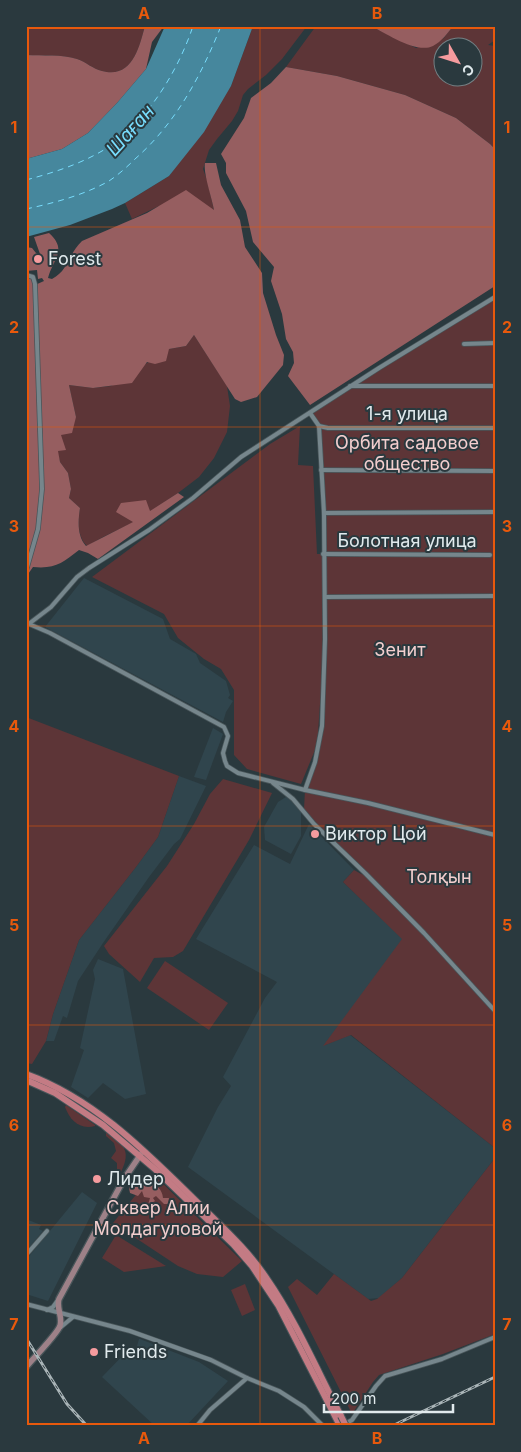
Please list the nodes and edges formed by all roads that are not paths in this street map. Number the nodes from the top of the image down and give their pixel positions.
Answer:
1 (26, 274) edge
2 (495, 297) edge
3 (495, 343) edge
4 (464, 344) dead end
5 (350, 386) junction
6 (495, 386) edge
7 (310, 413) junction
8 (319, 426) junction
9 (495, 428) edge
10 (321, 470) junction
11 (495, 471) edge
12 (495, 512) edge
13 (324, 513) junction
14 (324, 554) junction
15 (490, 555) dead end
16 (26, 571) edge
17 (495, 596) edge
18 (325, 597) junction
19 (28, 625) edge
20 (272, 781) junction
21 (305, 790) junction
22 (495, 835) edge
23 (495, 1011) edge
24 (26, 1074) edge
25 (26, 1080) edge
26 (141, 1153) junction
27 (47, 1231) dead end
28 (26, 1255) edge
29 (59, 1298) junction
30 (26, 1304) edge
31 (47, 1310) junction
32 (59, 1314) junction
33 (73, 1317) junction
34 (60, 1328) junction
35 (495, 1337) edge
36 (26, 1367) edge
37 (247, 1378) junction
38 (338, 1417) junction
39 (197, 1426) edge
40 (323, 1426) edge
41 (341, 1426) edge
42 (346, 1426) edge

1 - 16 street
2 - 5 street
3 - 4 street
5 - 6 street
5 - 7 street
7 - 8 street
7 - 19 street
8 - 9 street, 1-я улица
8 - 10 street
10 - 11 street
10 - 13 street
12 - 13 street
13 - 14 street
14 - 15 street, Болотная улица
14 - 18 street
17 - 18 street
18 - 21 street
19 - 20 street
20 - 21 street
20 - 23 street
21 - 22 street
24 - 26 main road
25 - 26 main road
26 - 29 main road
26 - 38 main road
27 - 28 street
29 - 31 street
29 - 32 main road
30 - 31 street
31 - 32 street
32 - 33 street
32 - 34 main road
33 - 34 street
33 - 37 street
34 - 36 main road
35 - 41 street
37 - 39 street
37 - 40 street
38 - 41 main road
38 - 42 main road, bridge

